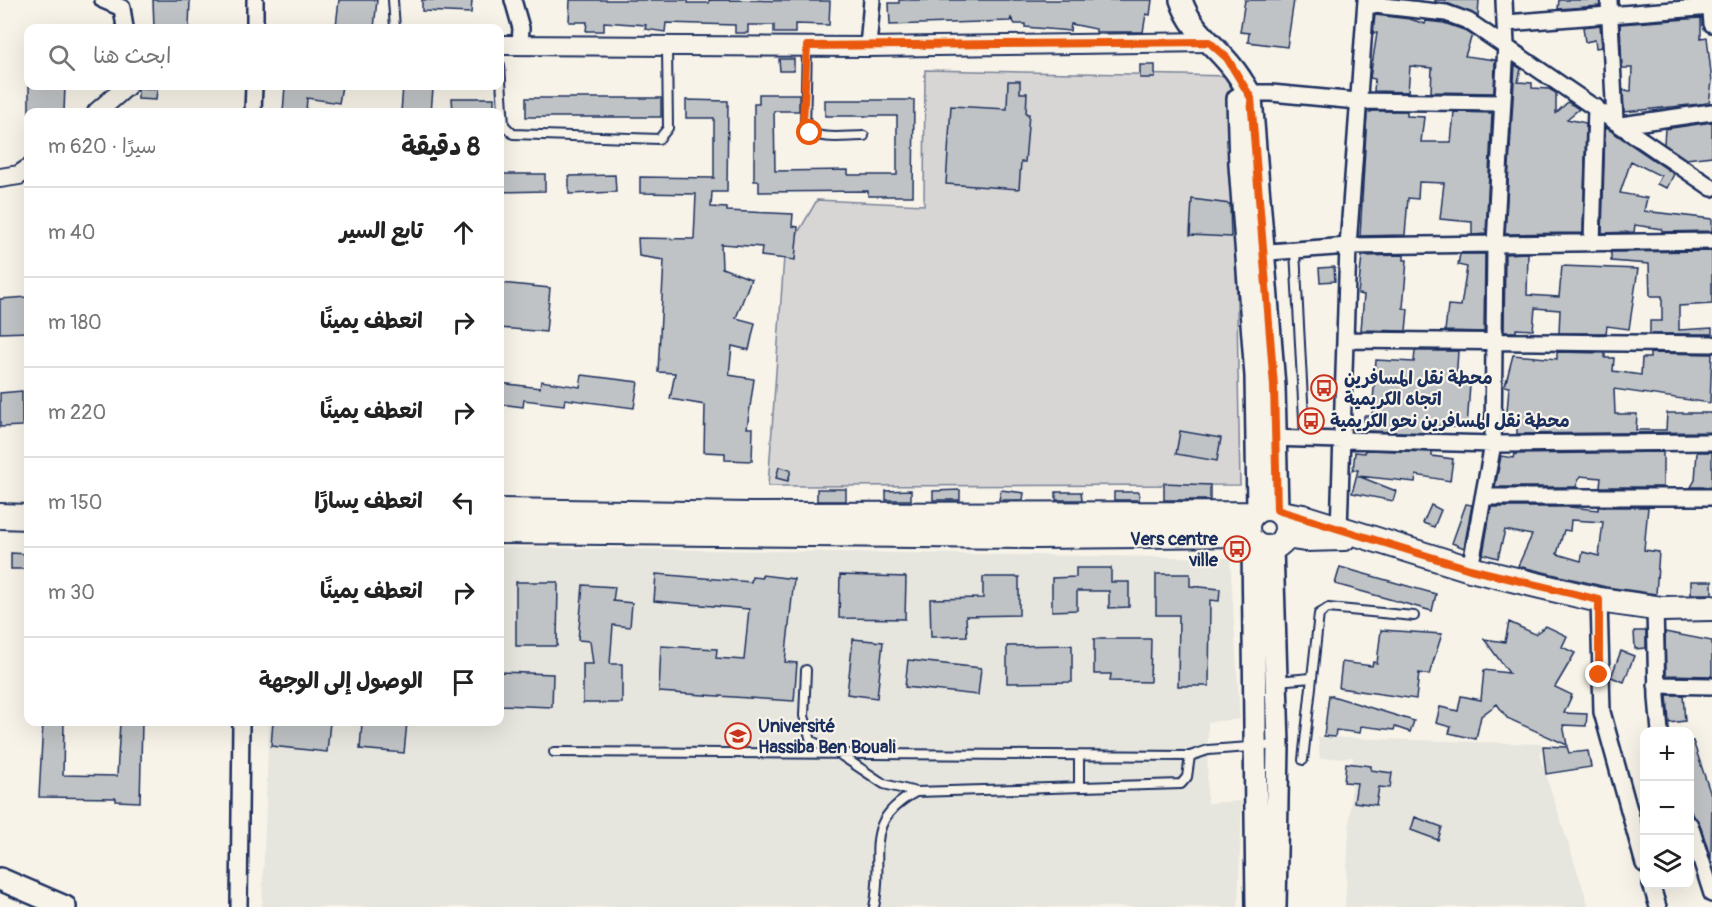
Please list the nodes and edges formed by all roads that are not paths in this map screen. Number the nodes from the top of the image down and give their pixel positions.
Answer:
1 (104, 0) edge
2 (255, 0) edge
3 (393, 0) edge
4 (513, 0) edge
5 (872, 0) edge
6 (1181, 0) edge
7 (1504, 0) edge
8 (1366, 2) edge
9 (1711, 4) edge
10 (1609, 8) edge
11 (1506, 23) junction
12 (124, 24) edge
13 (255, 24) edge
14 (395, 24) edge
15 (1712, 24) edge
16 (1209, 42) junction
17 (504, 45) edge
18 (520, 45) junction
19 (1506, 45) junction
20 (807, 46) junction
21 (667, 47) junction
22 (868, 47) junction
23 (1243, 89) junction
24 (122, 90) edge
25 (254, 90) edge
26 (502, 90) edge
27 (1357, 101) junction
28 (1501, 103) junction
29 (1596, 107) junction
30 (101, 108) edge
31 (253, 108) edge
32 (503, 108) edge
33 (1712, 112) edge
34 (1618, 123) junction
35 (504, 125) edge
36 (864, 136) dead end
37 (24, 172) edge
38 (0, 177) edge
39 (1712, 188) edge
40 (1712, 241) edge
41 (1592, 243) junction
42 (1495, 244) junction
43 (1348, 246) junction
44 (1295, 250) junction
45 (1255, 253) junction
46 (1347, 340) junction
47 (1493, 342) junction
48 (1712, 344) edge
49 (1267, 438) junction
50 (1305, 438) junction
51 (1342, 438) junction
52 (1712, 442) edge
53 (1493, 444) junction
54 (1483, 497) junction
55 (1712, 497) edge
56 (0, 501) edge
57 (24, 502) edge
58 (504, 511) edge
59 (0, 516) edge
60 (24, 517) edge
61 (1265, 526) junction
62 (1339, 530) junction
63 (504, 531) edge
64 (1371, 539) junction
65 (1470, 569) junction
66 (1599, 600) junction
67 (1655, 608) junction
68 (1712, 608) edge
69 (1414, 616) dead end
70 (806, 670) dead end
71 (1311, 678) junction
72 (1276, 681) junction
73 (1656, 685) junction
74 (1712, 686) edge
75 (241, 726) edge
76 (1660, 727) edge
77 (1278, 745) junction
78 (1254, 747) junction
79 (554, 752) dead end
80 (839, 754) junction
81 (1079, 756) junction
82 (1190, 756) junction
83 (1303, 760) dead end
84 (1079, 787) junction
85 (916, 792) junction
86 (1692, 835) edge
87 (1640, 850) edge
88 (0, 879) edge
89 (1652, 889) edge
90 (1712, 894) edge
91 (65, 907) edge
92 (239, 907) edge
93 (874, 907) edge
94 (1257, 907) edge
95 (1275, 907) edge
96 (1658, 907) edge

1 - 12 street
2 - 13 street
3 - 14 lane
4 - 18 street
5 - 22 street
6 - 16 main road
7 - 11 street
8 - 19 street
8 - 27 street
9 - 10 street
9 - 15 street
10 - 11 street
10 - 34 street
11 - 19 street
16 - 22 street
16 - 23 main road
17 - 18 street
18 - 21 street
19 - 28 street
19 - 29 street
20 - 21 street
20 - 22 street
20 - 36 lane
21 - 35 lane
23 - 27 street
23 - 45 main road
24 - 30 street
25 - 31 street
26 - 32 lane
27 - 28 street
27 - 43 street
28 - 42 street
29 - 34 street
29 - 41 street
33 - 34 street
34 - 39 street
37 - 38 street
40 - 41 street
41 - 42 street
42 - 43 street
42 - 47 street
43 - 44 street
43 - 46 street
44 - 45 street
44 - 50 lane
45 - 49 main road
46 - 47 street
46 - 51 street
47 - 48 street
47 - 53 street
49 - 50 street
49 - 61 main road
50 - 51 street
51 - 53 street
51 - 62 street
52 - 53 street
53 - 54 street
54 - 55 street
54 - 65 street
56 - 57 main road
58 - 61 main road
59 - 60 main road
61 - 62 main road
61 - 63 main road
61 - 64 main road
61 - 72 main road
61 - 78 main road
62 - 64 main road
64 - 65 main road
65 - 66 main road
66 - 67 main road
66 - 87 street
67 - 68 main road
67 - 73 street
69 - 71 lane
70 - 80 lane
71 - 72 lane
71 - 83 lane
72 - 77 main road
73 - 74 street
73 - 76 street
75 - 92 street
77 - 78 lane
77 - 95 main road
78 - 82 lane
78 - 94 main road
79 - 80 lane
80 - 81 lane
80 - 85 lane
81 - 82 lane
81 - 84 lane
82 - 84 lane
84 - 85 lane
85 - 93 lane
86 - 90 street
88 - 91 main road
89 - 96 street

